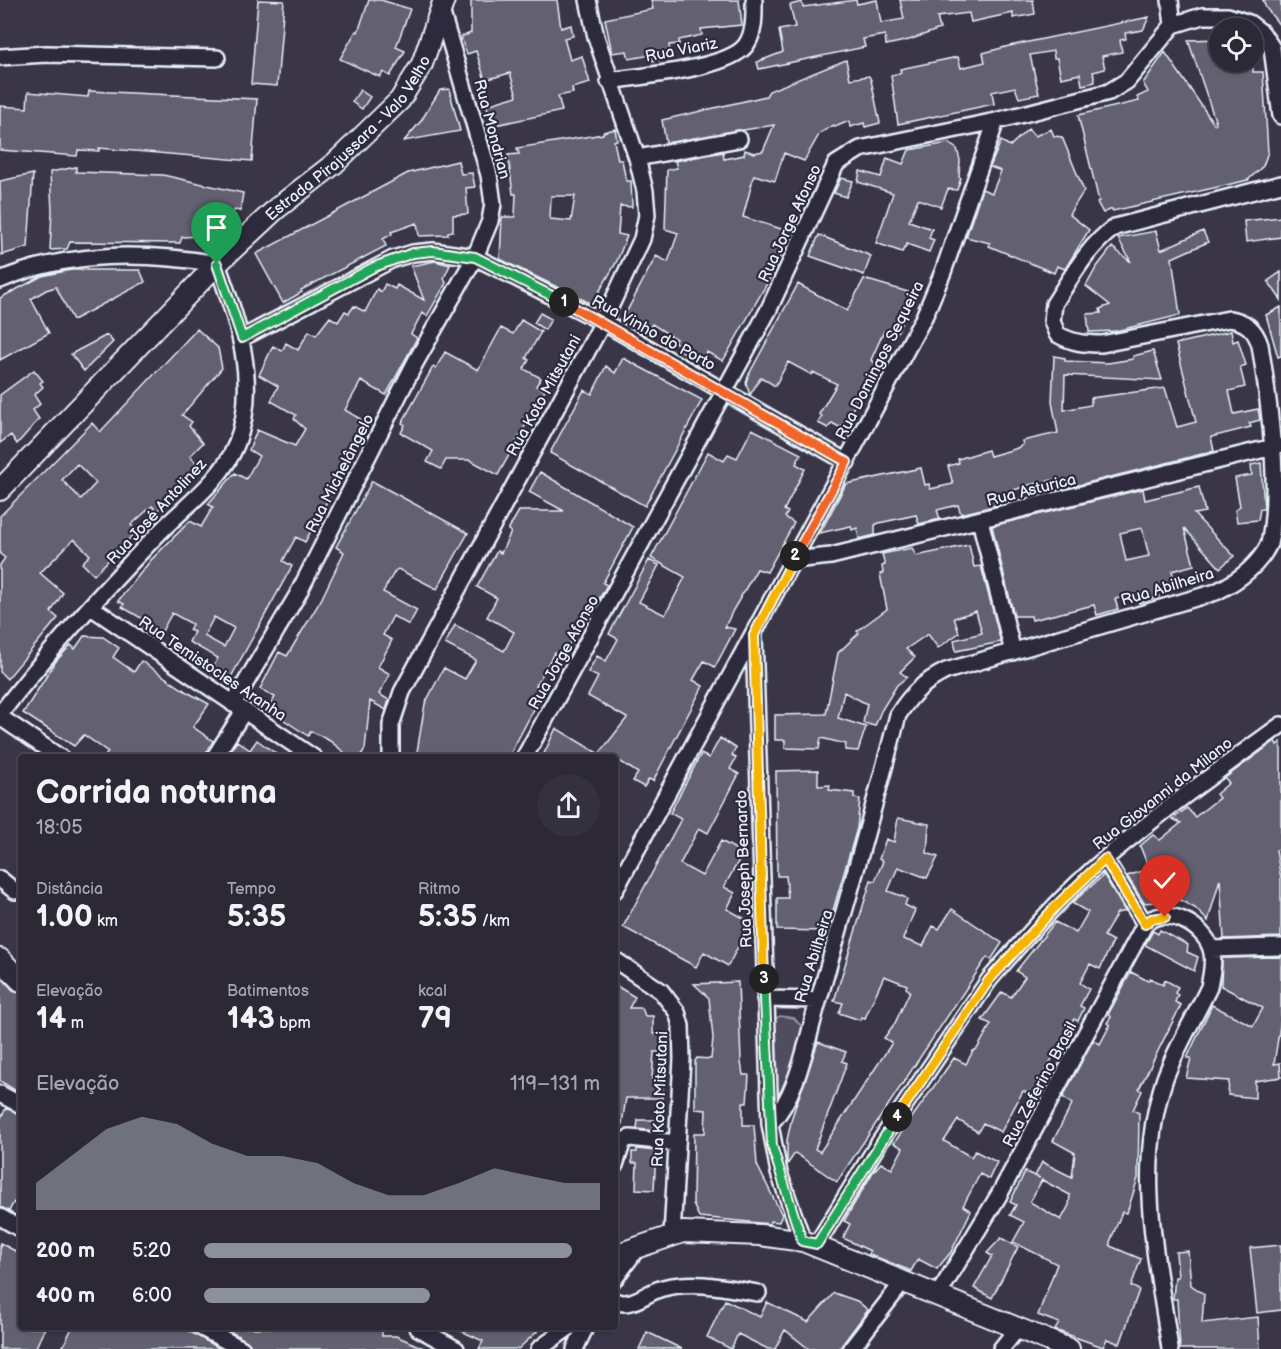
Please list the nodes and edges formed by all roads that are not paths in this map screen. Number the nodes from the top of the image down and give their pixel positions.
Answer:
1 (588, 0) edge
2 (754, 0) edge
3 (1170, 0) edge
4 (443, 5) edge
5 (1173, 25) junction
6 (0, 57) edge
7 (217, 58) dead end
8 (609, 81) junction
9 (1281, 116) edge
10 (996, 121) junction
11 (740, 139) dead end
12 (637, 158) junction
13 (1281, 184) edge
14 (475, 257) junction
15 (217, 264) junction
16 (0, 280) edge
17 (603, 322) junction
18 (242, 338) junction
19 (724, 392) junction
20 (1277, 446) junction
21 (847, 462) junction
22 (0, 490) edge
23 (980, 520) junction
24 (793, 560) junction
25 (91, 607) junction
26 (754, 635) junction
27 (1013, 652) junction
28 (239, 708) junction
29 (0, 715) edge
30 (1281, 725) edge
31 (55, 754) edge
32 (216, 754) edge
33 (308, 754) edge
34 (391, 754) edge
35 (526, 754) edge
36 (1105, 859) junction
37 (618, 884) edge
38 (1145, 924) junction
39 (1281, 947) edge
40 (1211, 949) junction
41 (0, 959) edge
42 (618, 962) edge
43 (18, 978) edge
44 (765, 999) junction
45 (818, 1000) junction
46 (0, 1094) edge
47 (18, 1103) edge
48 (770, 1124) junction
49 (676, 1143) junction
50 (618, 1156) edge
51 (0, 1217) edge
52 (18, 1227) edge
53 (672, 1235) junction
54 (810, 1243) junction
55 (636, 1250) junction
56 (618, 1255) edge
57 (618, 1274) edge
58 (903, 1282) junction
59 (758, 1293) dead end
60 (938, 1294) junction
61 (618, 1301) edge
62 (1017, 1329) junction
63 (206, 1330) edge
64 (422, 1330) edge
65 (565, 1330) edge
66 (584, 1330) edge
67 (242, 1349) edge
68 (456, 1349) edge
69 (539, 1349) edge
70 (575, 1349) edge
71 (851, 1349) edge
72 (1001, 1349) edge
73 (1069, 1349) edge
74 (1170, 1349) edge

1 - 8 street, Rua Koto Mitsutani
2 - 8 street, Rua Viariz
3 - 5 street
4 - 14 street, Rua Mondrian
4 - 15 main road, Estrada Pirajussara - Valo Velho
5 - 9 street
5 - 10 street, Rua Jorge Afonso
6 - 7 street
8 - 12 street, Rua Koto Mitsutani
10 - 19 street, Rua Jorge Afonso
10 - 21 street, Rua Domingos Sequeira
11 - 12 street
12 - 17 street, Rua Koto Mitsutani
13 - 20 street, Rua Abilheira
14 - 17 street, Rua Vinho do Porto
14 - 18 street, Rua Vinho do Porto
14 - 28 street, Rua Michelângelo
15 - 16 street
15 - 18 street, Rua José Antolinez
15 - 22 main road, Estrada Pirajussara - Valo Velho
17 - 19 street, Rua Vinho do Porto
17 - 34 street, Rua Koto Mitsutani
18 - 25 street, Rua José Antolinez
19 - 21 street, Rua Vinho do Porto
19 - 35 street, Rua Jorge Afonso
20 - 23 street, Rua Asturica
20 - 27 street, Rua Abilheira
21 - 24 street, Rua Domingos Sequeira
23 - 24 street, Rua Asturica
23 - 27 street
24 - 26 street, Rua Domingos Sequeira
25 - 28 street, Rua Temistocles Aranha
25 - 29 street, Rua José Antolinez
26 - 37 street, Rua Domingos Sequeira
26 - 44 street, Rua Joseph Bernardo
27 - 45 street, Rua Abilheira
28 - 32 street, Rua Michelângelo
28 - 33 street, Rua Temistocles Aranha
29 - 31 street
30 - 36 street, Rua Giovanni da Milano
36 - 38 street
36 - 54 street, Rua Giovanni da Milano
38 - 40 street
38 - 60 street, Rua Zeferino Brasil
39 - 40 street
40 - 74 street
41 - 43 main road
42 - 49 street, Rua Koto Mitsutani
44 - 45 street
44 - 48 street, Rua Joseph Bernardo
45 - 48 street, Rua Abilheira
46 - 47 street
48 - 54 street, Rua Joseph Bernardo
49 - 50 street
49 - 53 street, Rua Koto Mitsutani
51 - 52 street
53 - 54 main road
53 - 55 main road
54 - 58 main road
55 - 56 main road
55 - 57 street
58 - 60 main road
58 - 71 street
59 - 61 street
60 - 62 main road
62 - 72 street
62 - 73 main road
63 - 67 street
64 - 68 street
65 - 69 street
66 - 70 street

